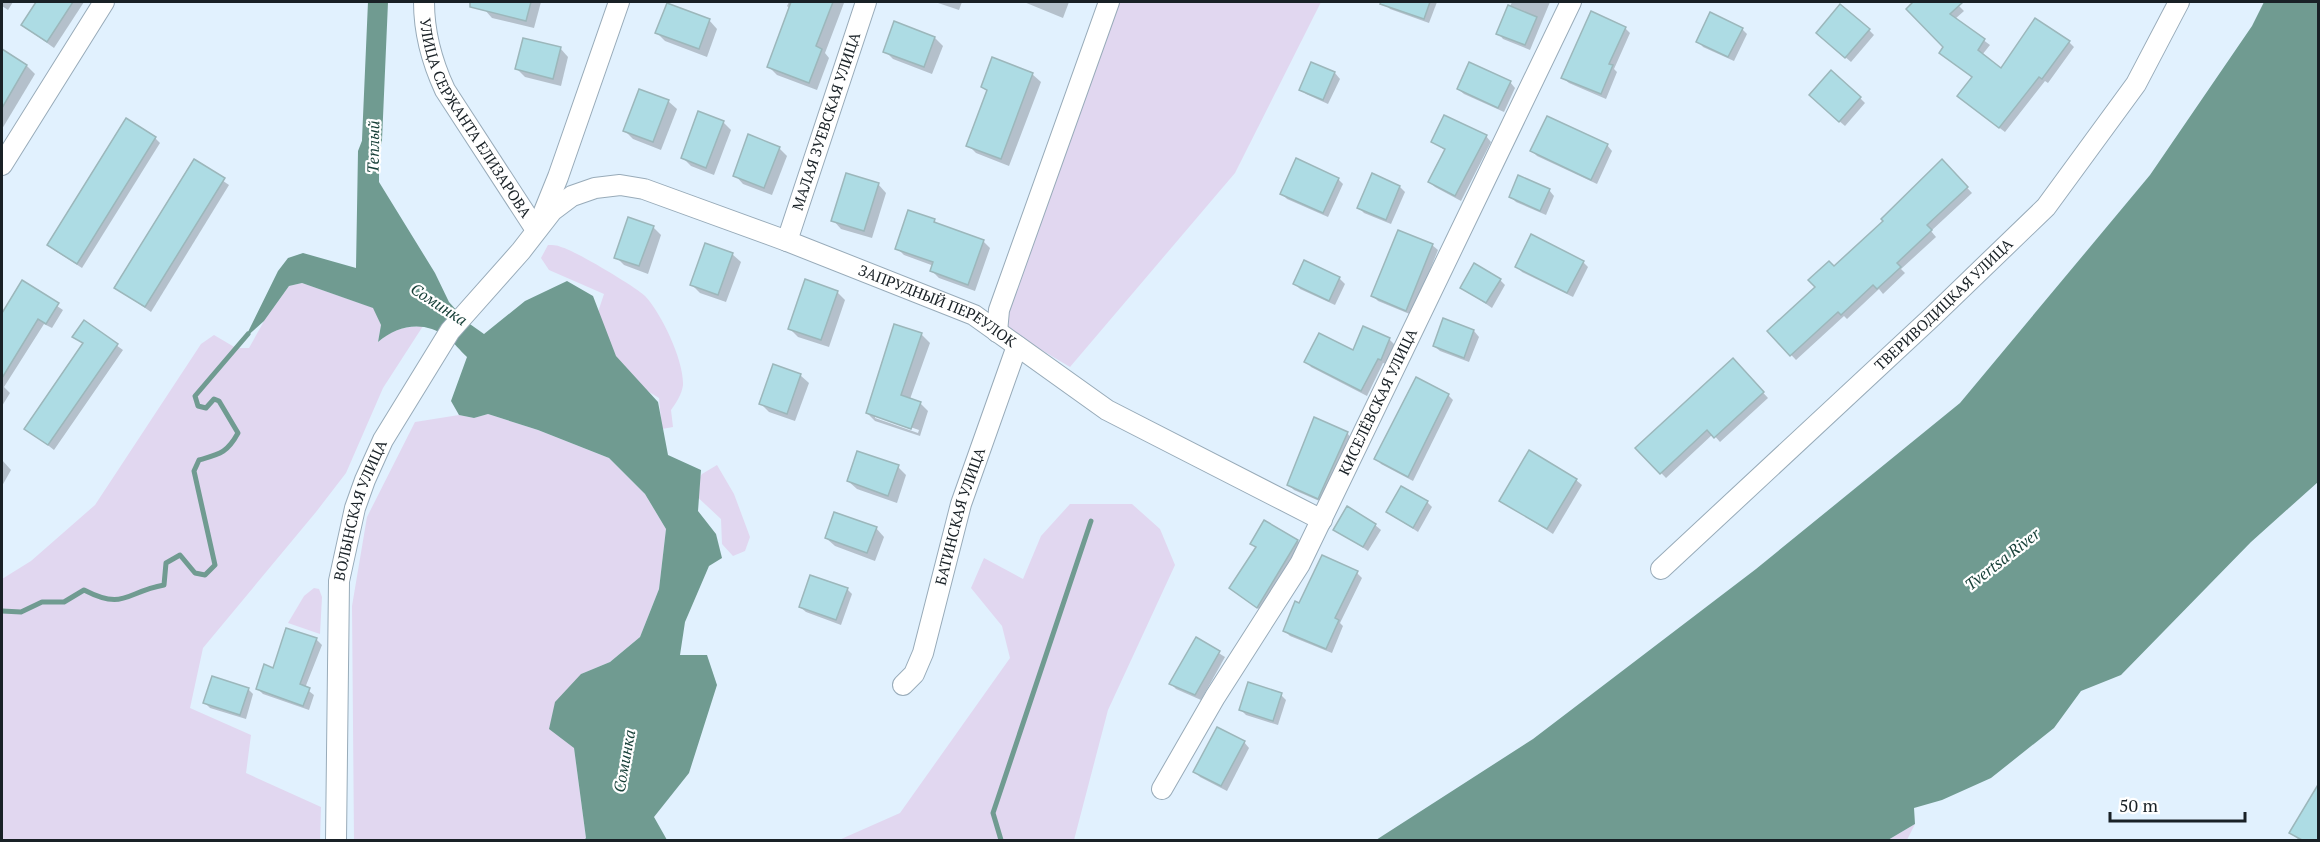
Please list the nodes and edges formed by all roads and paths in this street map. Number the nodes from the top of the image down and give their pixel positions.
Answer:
1 (104, 2) edge
2 (424, 2) edge
3 (619, 2) edge
4 (866, 2) edge
5 (1109, 2) edge
6 (1571, 2) edge
7 (2179, 2) edge
8 (2, 165) edge
9 (536, 230) junction
10 (787, 241) junction
11 (997, 332) junction
12 (1017, 346) junction
13 (1322, 520) junction
14 (1661, 569) dead end
15 (903, 685) dead end
16 (1162, 789) dead end
17 (336, 840) edge

1 - 8 street
2 - 9 street, УЛИЦА СЕРЖАНТА ЕЛИЗАРОВА
3 - 9 street
4 - 10 street, МАЛАЯ ЗУЕВСКАЯ УЛИЦА
5 - 11 street
6 - 13 street, КИСЕЛЁВСКАЯ УЛИЦА
7 - 14 street, ТВЕРИВОДИЦКАЯ УЛИЦА
9 - 10 street, ЗАПРУДНЫЙ ПЕРЕУЛОК
9 - 17 street, ВОЛЫНСКАЯ УЛИЦА
10 - 11 street, ЗАПРУДНЫЙ ПЕРЕУЛОК
11 - 12 street, ЗАПРУДНЫЙ ПЕРЕУЛОК
12 - 13 street, ЗАПРУДНЫЙ ПЕРЕУЛОК
12 - 15 street, БАТИНСКАЯ УЛИЦА
13 - 16 street, КИСЕЛЁВСКАЯ УЛИЦА

